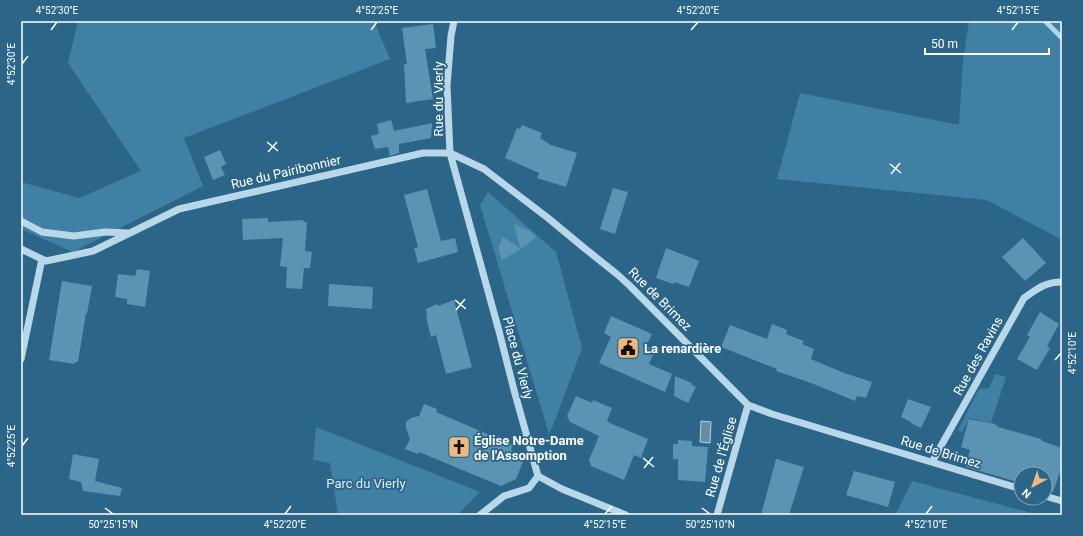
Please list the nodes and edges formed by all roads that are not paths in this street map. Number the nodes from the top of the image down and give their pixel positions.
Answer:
1 (454, 21) edge
2 (450, 154) junction
3 (21, 221) edge
4 (131, 233) junction
5 (21, 249) edge
6 (44, 260) junction
7 (1062, 282) edge
8 (21, 359) edge
9 (748, 405) junction
10 (932, 462) junction
11 (538, 476) junction
12 (1013, 487) edge
13 (480, 515) edge
14 (626, 515) edge
15 (717, 515) edge

1 - 2 street, Rue du Vierly
2 - 4 street, Rue du Pairibonnier
2 - 9 street, Rue de Brimez
2 - 11 street, Place du Vierly
3 - 4 street, Rue du Pairibonnier
4 - 6 street, Rue du Pairibonnier
5 - 6 street
6 - 8 street
7 - 10 street, Rue des Ravins
9 - 10 street, Rue de Brimez
9 - 15 street, Rue de l'Église
10 - 12 street, Rue de Brimez
11 - 13 street
11 - 14 street

